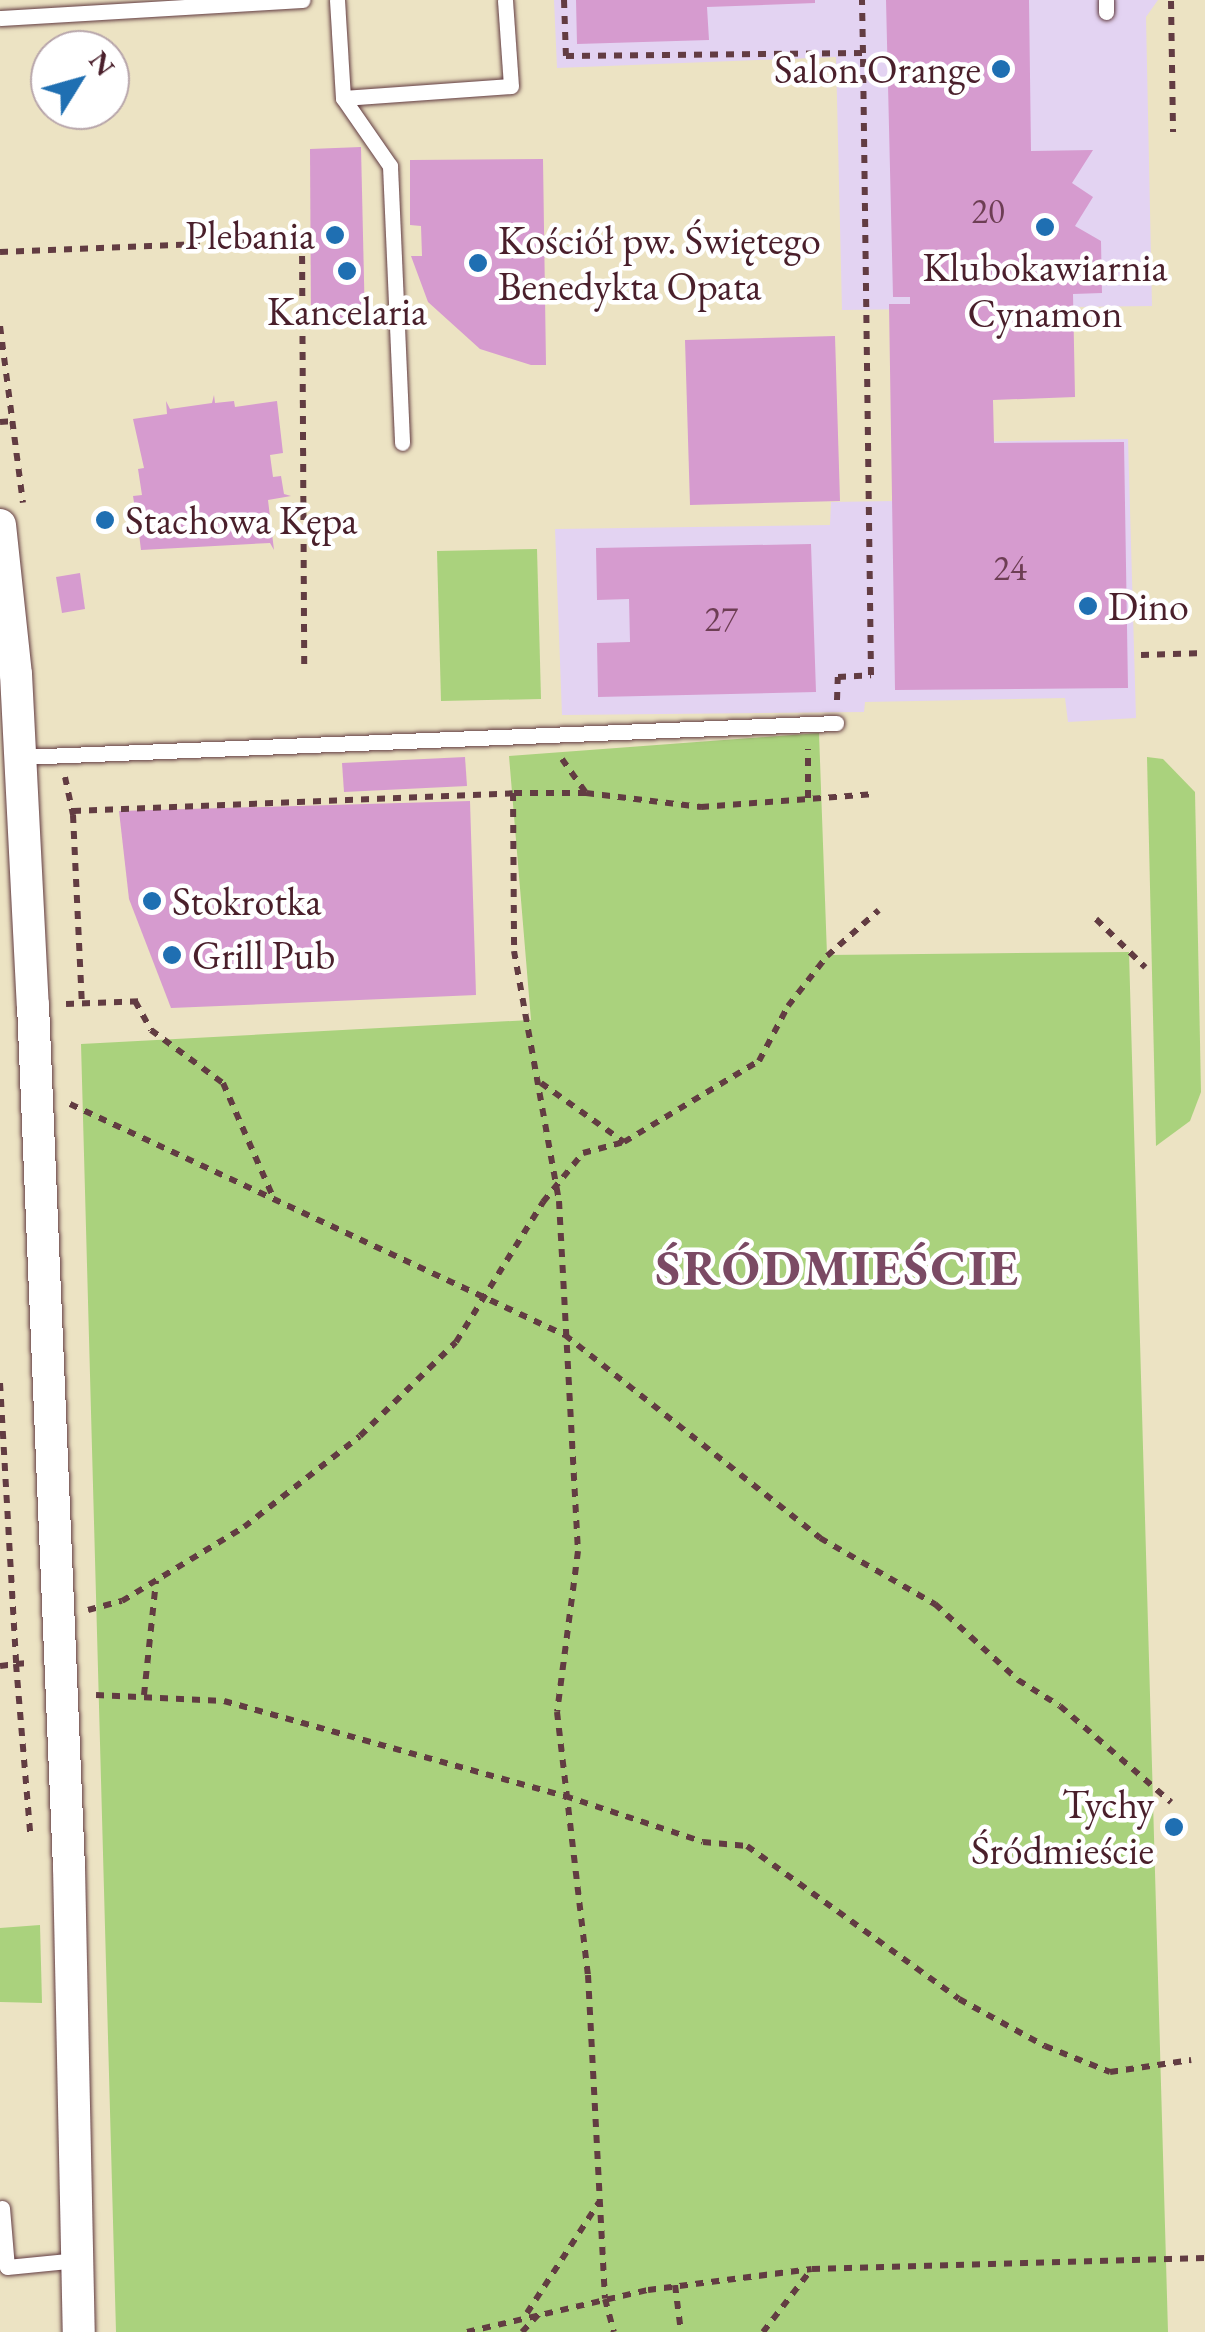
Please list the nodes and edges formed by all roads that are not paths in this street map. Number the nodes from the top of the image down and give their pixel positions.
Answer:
1 (302, 0) edge
2 (337, 0) edge
3 (505, 0) edge
4 (0, 18) edge
5 (343, 98) junction
6 (402, 442) dead end
7 (0, 525) edge
8 (836, 723) road end
9 (20, 757) junction
10 (2, 2208) dead end
11 (78, 2260) junction
12 (79, 2332) edge

1 - 4 lane
2 - 5 lane
3 - 5 lane
5 - 6 lane
7 - 9 street
8 - 9 lane
9 - 11 street
10 - 11 lane
11 - 12 street

